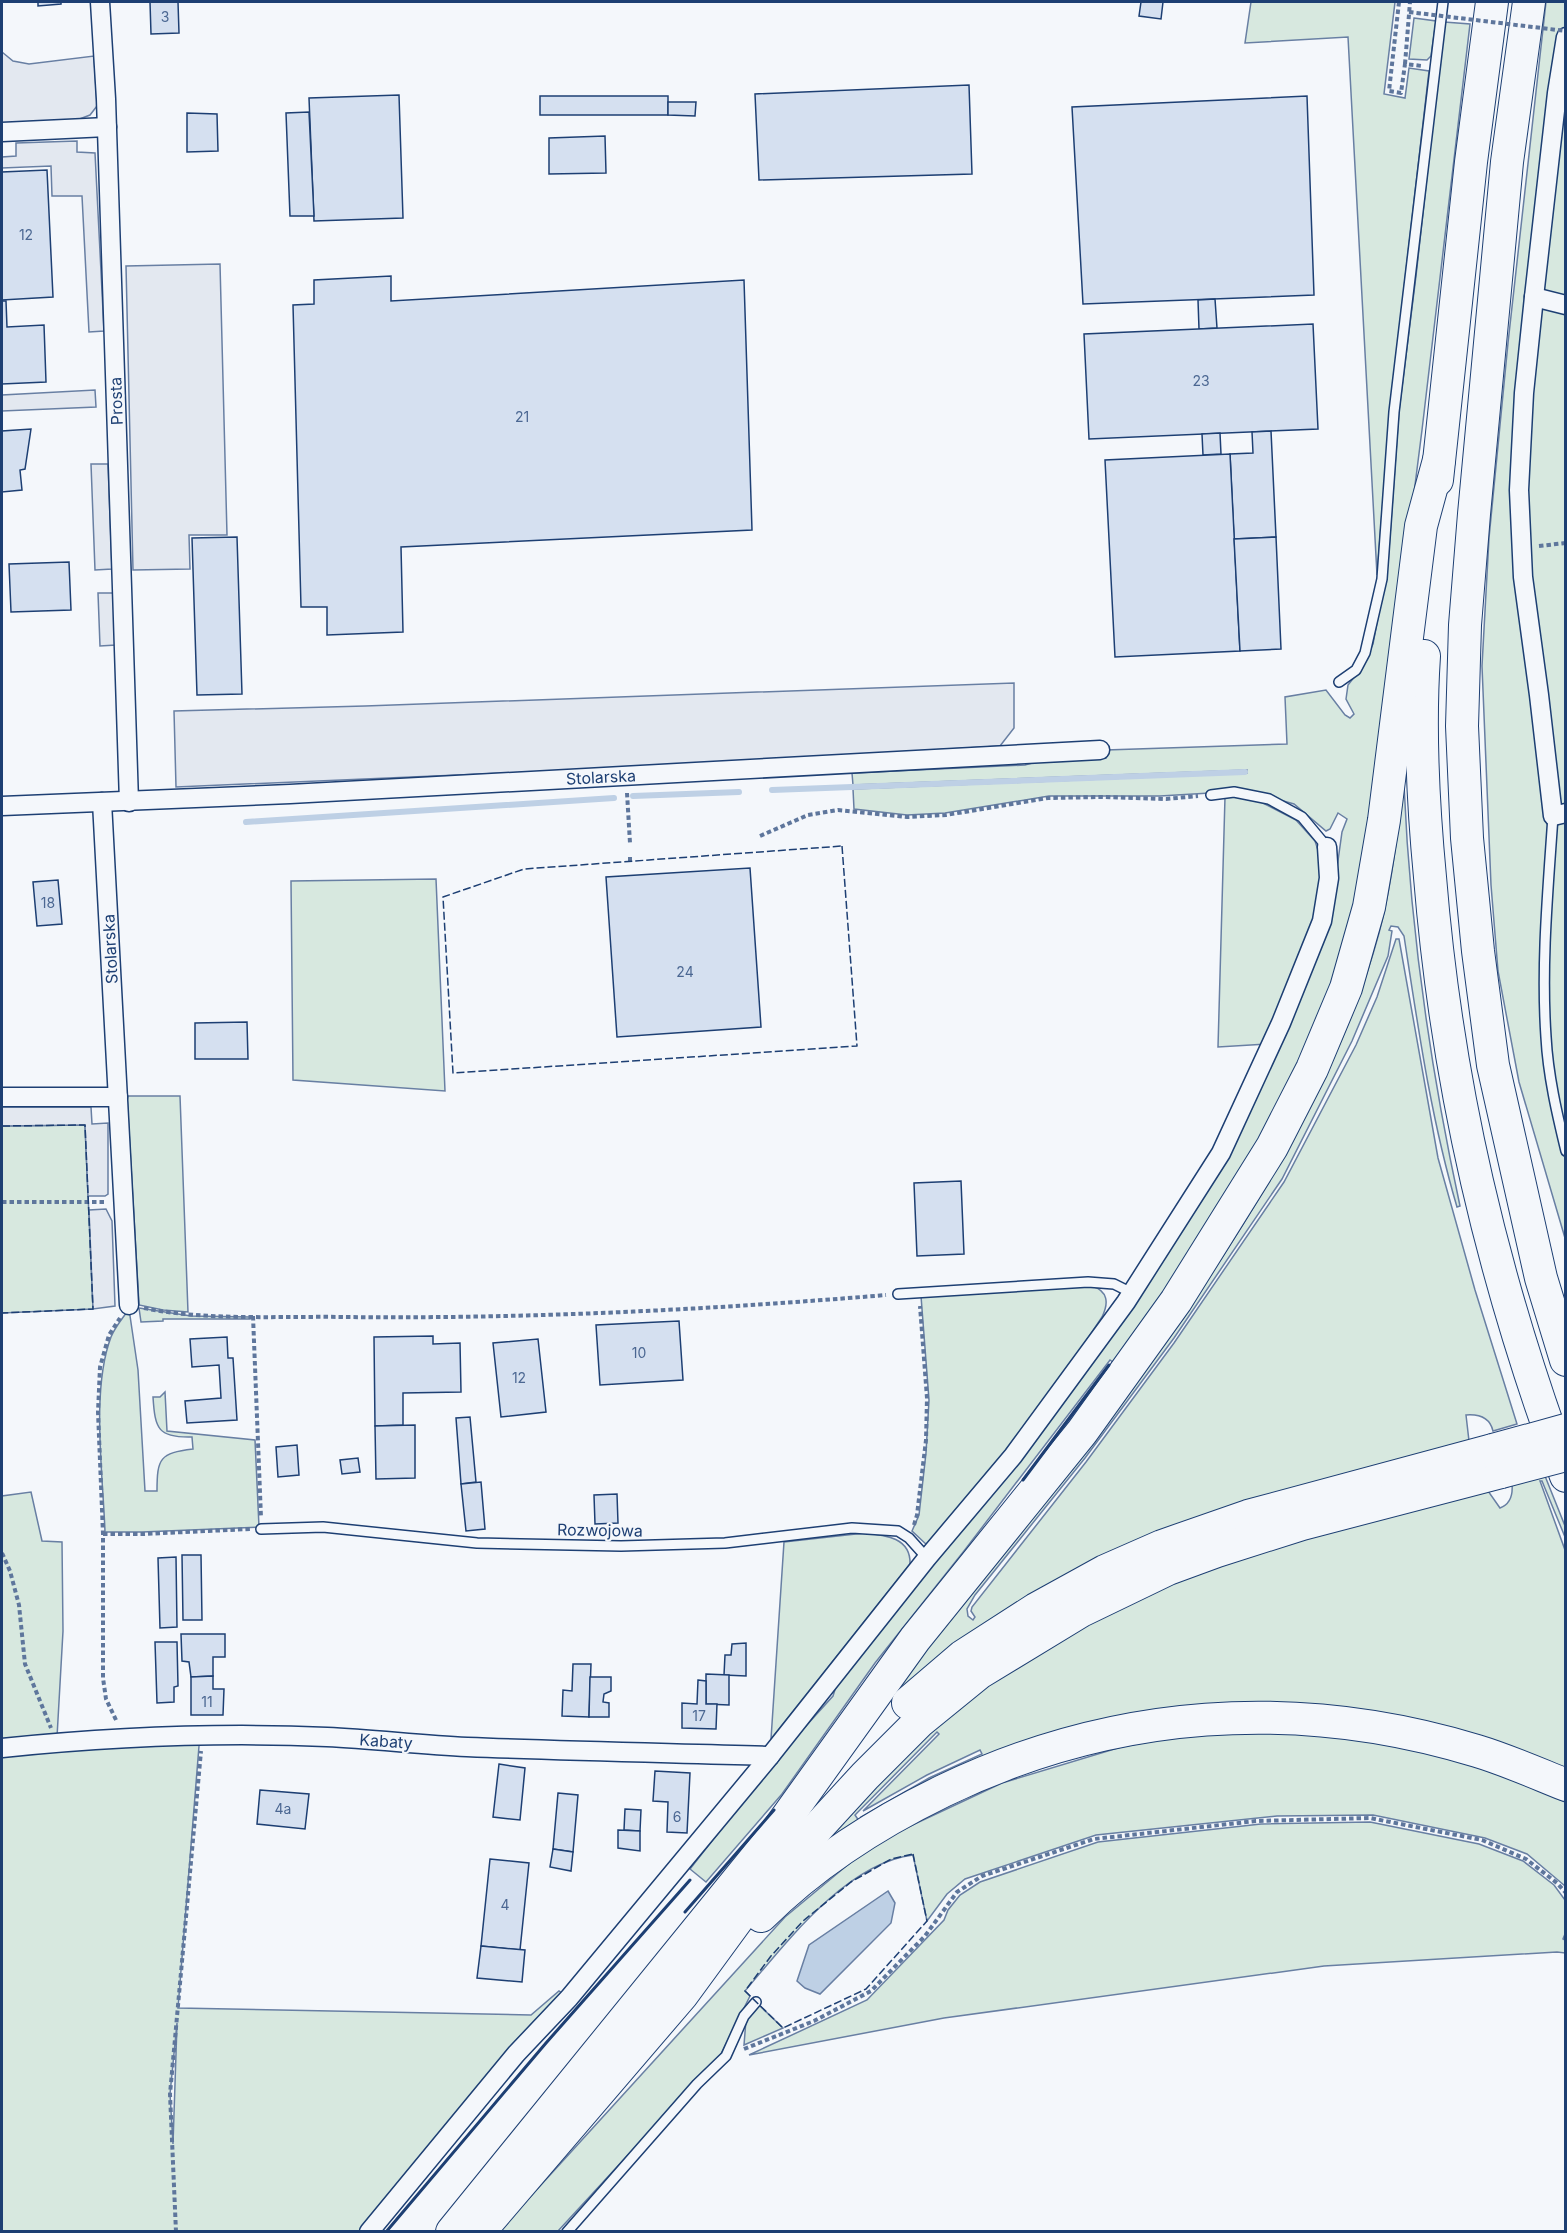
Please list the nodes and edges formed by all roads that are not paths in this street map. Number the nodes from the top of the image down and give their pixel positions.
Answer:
1 (100, 2) edge
2 (1443, 2) edge
3 (1492, 2) edge
4 (1529, 2) edge
5 (1566, 37) edge
6 (107, 127) junction
7 (2, 132) edge
8 (1534, 297) junction
9 (1566, 305) edge
10 (1439, 460) junction
11 (1339, 682) dead end
12 (1100, 750) dead end
13 (1211, 795) road end
14 (102, 801) junction
15 (129, 802) junction
16 (2, 806) edge
17 (1559, 815) edge
18 (1327, 847) joint
19 (2, 1097) edge
20 (118, 1097) junction
21 (1566, 1151) edge
22 (1132, 1293) junction
23 (898, 1294) road end
24 (129, 1305) road end
25 (1566, 1360) edge
26 (1566, 1430) edge
27 (1566, 1455) edge
28 (1497, 1461) junction
29 (1566, 1476) edge
30 (261, 1529) road end
31 (927, 1558) junction
32 (2, 1748) edge
33 (770, 1756) junction
34 (1566, 1785) edge
35 (772, 1838) junction
36 (682, 1995) junction
37 (756, 2002) dead end
38 (369, 2232) edge
39 (452, 2232) edge
40 (480, 2232) edge
41 (567, 2232) edge

1 - 6 street, Prosta
2 - 11 lane
3 - 10 highway
4 - 25 highway
5 - 8 street
6 - 7 street
6 - 15 street, Prosta
8 - 9 street
8 - 17 street
10 - 29 highway
10 - 35 highway
12 - 15 street, Stolarska
13 - 18 lane
14 - 15 street, Stolarska
14 - 16 street, Stolarska
14 - 20 street, Stolarska
17 - 21 lane
18 - 22 street
19 - 20 street
20 - 24 street, Stolarska
22 - 23 lane
22 - 31 street
26 - 28 highway, bridge
27 - 28 highway, bridge
28 - 35 highway
28 - 36 highway
30 - 31 lane, Rozwojowa
31 - 33 street
32 - 33 street, Kabaty
33 - 38 street
34 - 36 highway
35 - 39 highway
36 - 40 highway
37 - 41 lane

